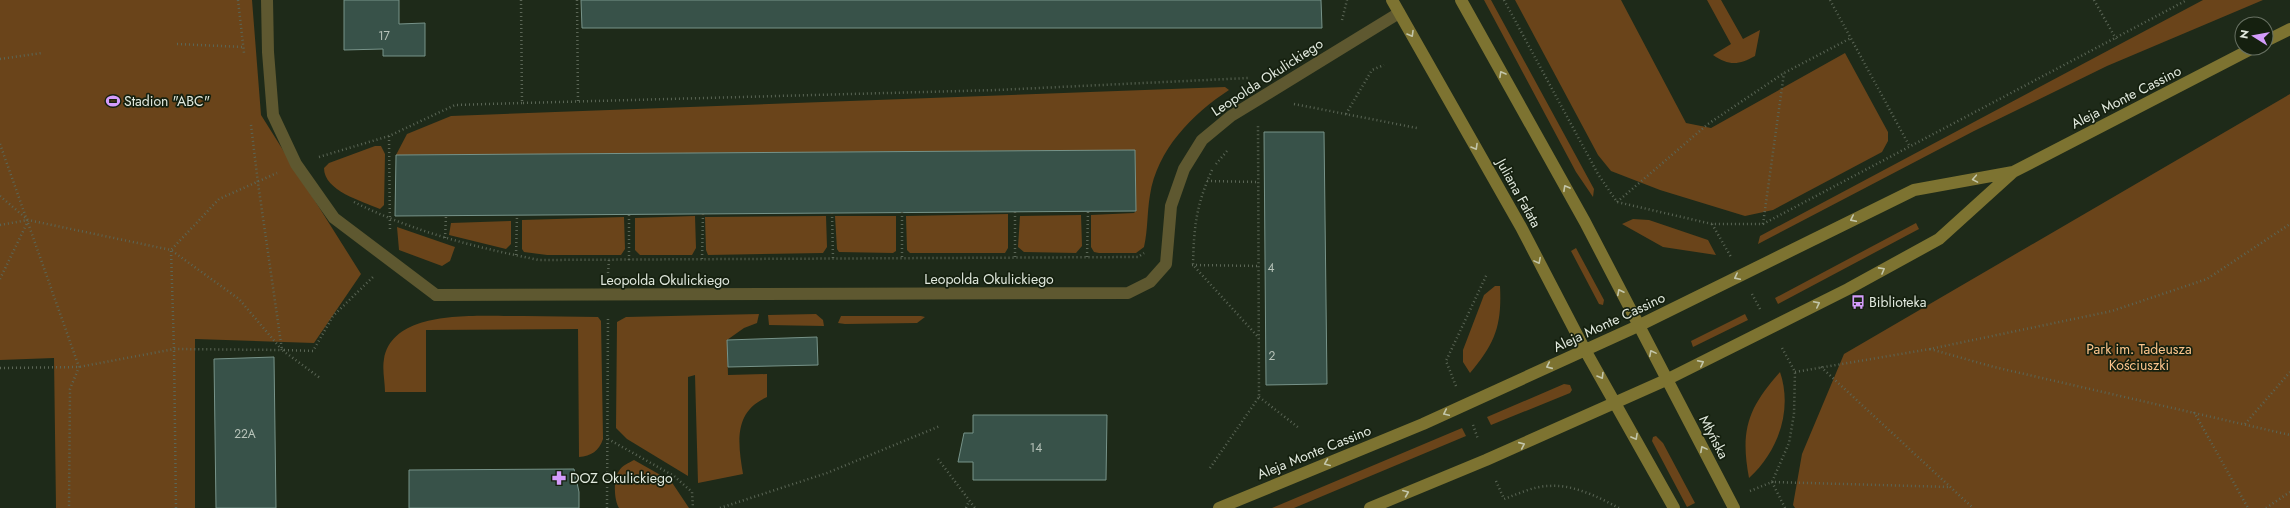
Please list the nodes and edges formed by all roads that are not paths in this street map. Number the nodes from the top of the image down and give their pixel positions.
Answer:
1 (267, 0) edge
2 (1392, 0) edge
3 (1460, 0) edge
4 (1399, 13) junction
5 (2290, 29) edge
6 (2274, 37) edge
7 (2238, 56) edge
8 (2013, 172) junction
9 (1638, 326) junction
10 (1585, 350) junction
11 (1666, 380) junction
12 (1616, 403) junction
13 (1732, 504) edge
14 (1219, 508) edge
15 (1370, 508) edge
16 (1674, 508) edge

1 - 4 street, Leopolda Okulickiego
2 - 4 street, Juliana Fałata
9 -> 3 street
4 -> 10 street, Juliana Fałata
5 - 6 street
7 - 8 street, Aleja Monte Cassino
8 -> 9 street, Aleja Monte Cassino
11 -> 8 street, Aleja Monte Cassino
9 - 10 street, Aleja Monte Cassino
11 -> 9 street
10 -> 12 street, Juliana Fałata
10 -> 14 street, Aleja Monte Cassino
11 - 12 street, Aleja Monte Cassino
13 -> 11 street, Młyńska
15 -> 12 street, Aleja Monte Cassino
12 -> 16 street

